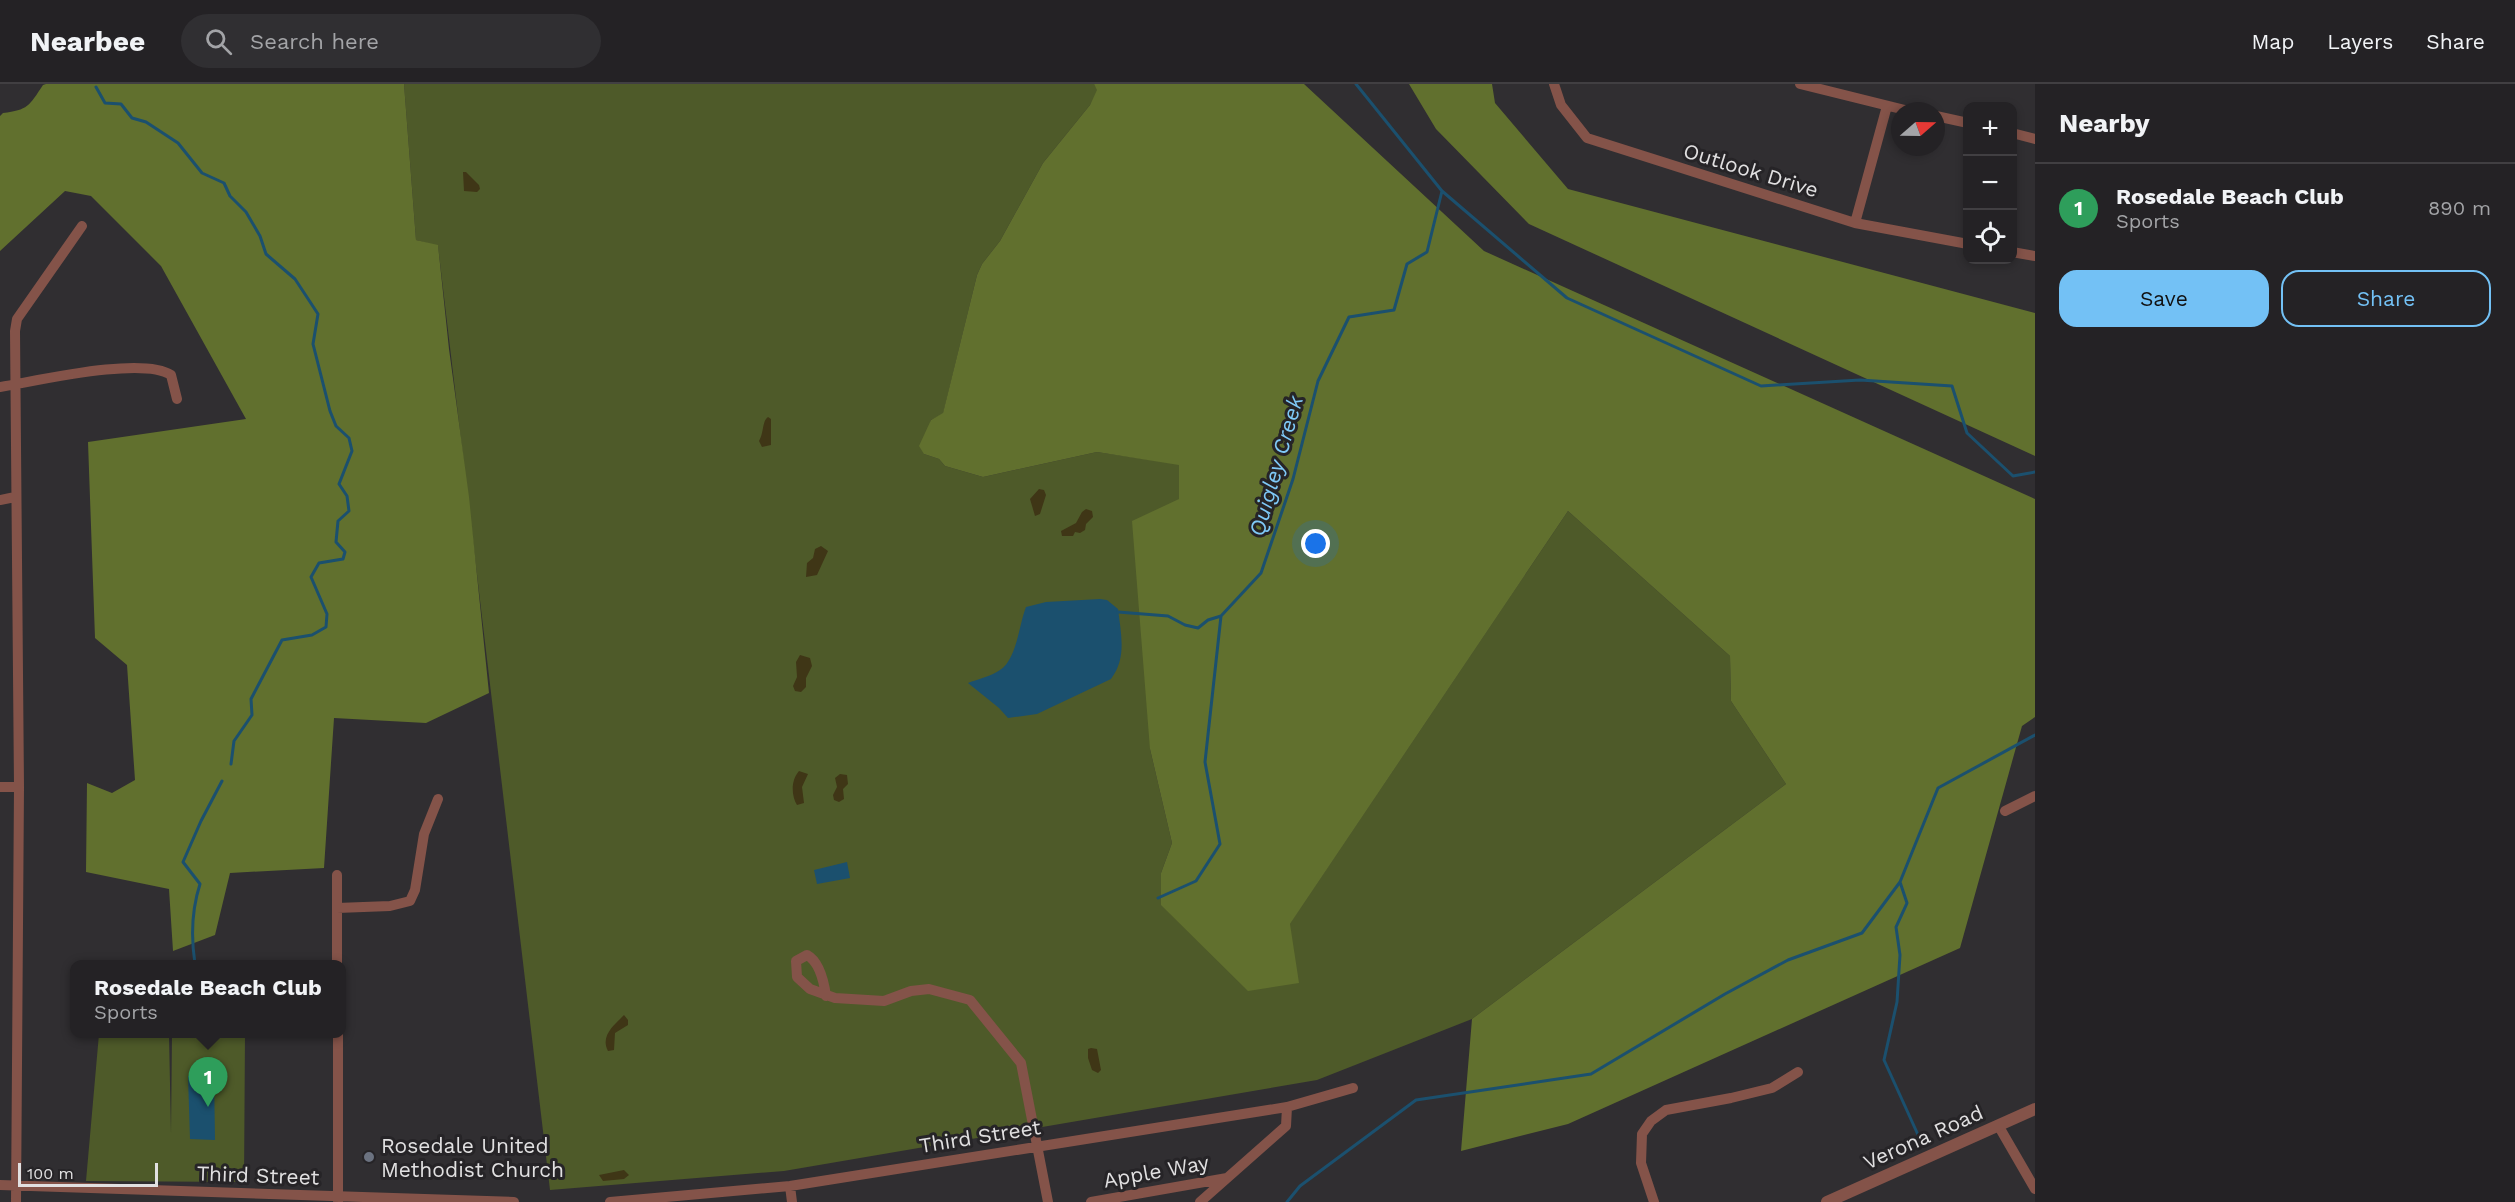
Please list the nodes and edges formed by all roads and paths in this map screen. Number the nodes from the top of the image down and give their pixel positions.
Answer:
1 (1554, 84) edge
2 (1800, 84) edge
3 (1887, 106) junction
4 (1891, 107) edge
5 (1945, 118) edge
6 (1963, 122) edge
7 (2017, 134) edge
8 (2035, 139) edge
9 (1855, 223) junction
10 (81, 226) dead end
11 (1963, 243) edge
12 (2017, 253) edge
13 (2035, 256) edge
14 (14, 384) junction
15 (0, 387) edge
16 (177, 399) dead end
17 (15, 497) junction
18 (0, 500) edge
19 (0, 787) edge
20 (19, 787) junction
21 (2035, 796) edge
22 (438, 799) dead end
23 (2006, 811) dead end
24 (337, 875) dead end
25 (337, 908) junction
26 (337, 960) edge
27 (826, 996) dead end
28 (338, 1038) edge
29 (1798, 1072) dead end
30 (1353, 1088) dead end
31 (1287, 1107) junction
32 (2035, 1109) edge
33 (1998, 1125) junction
34 (1038, 1146) junction
35 (1227, 1178) junction
36 (0, 1185) edge
37 (16, 1186) junction
38 (790, 1186) junction
39 (2035, 1189) edge
40 (338, 1199) edge
41 (16, 1202) edge
42 (514, 1202) edge
43 (610, 1202) edge
44 (792, 1202) edge
45 (1048, 1202) edge
46 (1091, 1202) edge
47 (1200, 1202) edge
48 (1654, 1202) edge
49 (1827, 1202) edge

1 - 9 street, Outlook Drive
2 - 3 street
3 - 4 street
3 - 9 street
5 - 6 street
7 - 8 street
9 - 11 street, Outlook Drive
10 - 14 street
12 - 13 street
14 - 15 street
14 - 16 street
14 - 17 street
17 - 18 street
17 - 20 street
19 - 20 street
20 - 37 street
21 - 23 street
22 - 25 street
24 - 25 street
25 - 26 street
27 - 34 street
28 - 40 street
29 - 48 street
30 - 31 street, Third Street
31 - 34 street, Third Street
31 - 35 street
32 - 33 street, Verona Road
33 - 39 street
33 - 49 street, Verona Road
34 - 38 street, Third Street
34 - 45 street
35 - 46 street, Apple Way
35 - 47 street
36 - 37 street, Third Street
37 - 40 street, Third Street
37 - 41 street
38 - 43 street, Third Street
38 - 44 street
40 - 42 street, Third Street

